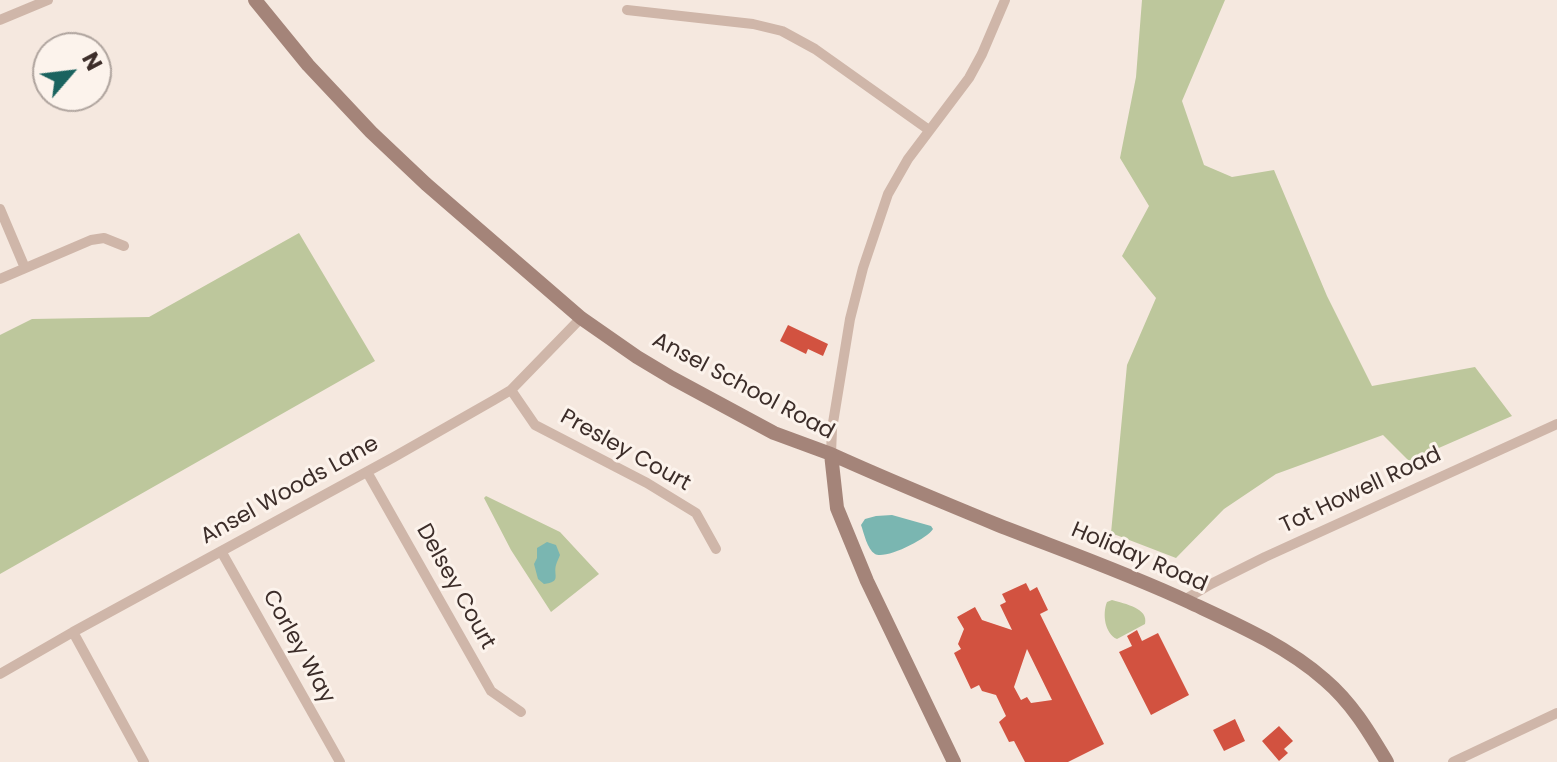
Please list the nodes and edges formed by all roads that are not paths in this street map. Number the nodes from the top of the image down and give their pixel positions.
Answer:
1 (48, 0) edge
2 (255, 0) edge
3 (1005, 0) edge
4 (627, 10) dead end
5 (0, 20) edge
6 (929, 130) junction
7 (0, 209) edge
8 (124, 246) dead end
9 (25, 268) junction
10 (0, 279) edge
11 (581, 318) junction
12 (511, 390) junction
13 (1557, 424) edge
14 (831, 454) junction
15 (367, 472) junction
16 (716, 549) dead end
17 (221, 551) junction
18 (1184, 600) junction
19 (73, 632) junction
20 (0, 674) edge
21 (521, 712) dead end
22 (1557, 713) edge
23 (144, 762) edge
24 (340, 762) edge
25 (954, 762) edge
26 (1387, 762) edge
27 (1453, 762) edge

1 - 5 street
2 - 11 street, Ansel School Road
3 - 6 street
4 - 6 street
6 - 14 street
7 - 9 street
8 - 9 street
9 - 10 street
11 - 12 street, Ansel Woods Lane
11 - 14 street, Ansel School Road
12 - 15 street, Ansel Woods Lane
12 - 16 street, Presley Court
13 - 18 street, Tot Howell Road
14 - 18 street, Holiday Road
14 - 25 street, Ansel School Road
15 - 17 street, Ansel Woods Lane
15 - 21 street, Delsey Court
17 - 19 street, Ansel Woods Lane
17 - 24 street, Corley Way
18 - 26 street, Holiday Road
19 - 20 street, Ansel Woods Lane
19 - 23 street
22 - 27 street

